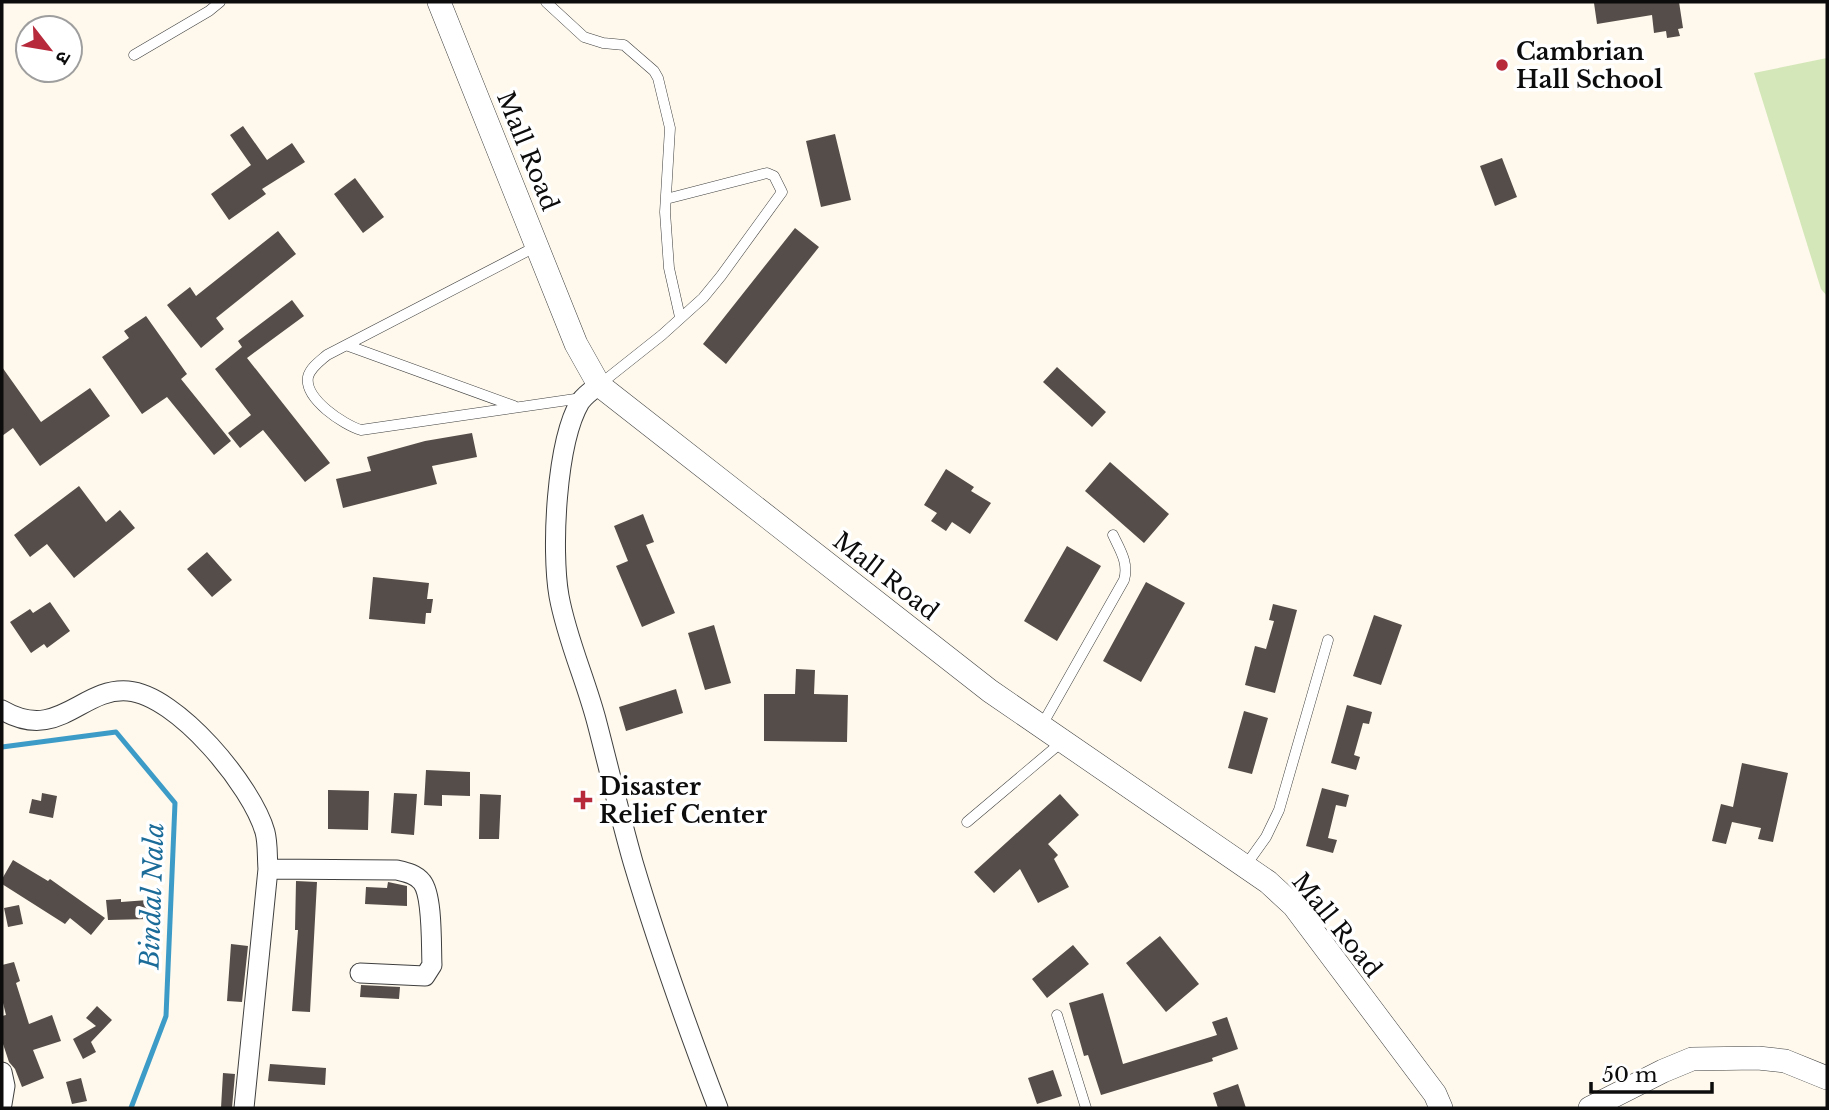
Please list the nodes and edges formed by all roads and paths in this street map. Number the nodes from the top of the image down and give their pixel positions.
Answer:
1 (220, 2) edge
2 (439, 2) edge
3 (545, 2) edge
4 (134, 55) dead end
5 (666, 199) junction
6 (537, 246) junction
7 (680, 317) junction
8 (346, 345) junction
9 (592, 391) junction
10 (518, 407) junction
11 (1112, 535) dead end
12 (1328, 640) dead end
13 (2, 710) edge
14 (1042, 725) junction
15 (1064, 740) junction
16 (967, 822) dead end
17 (1246, 865) junction
18 (268, 869) junction
19 (360, 973) dead end
20 (1057, 1015) dead end
21 (2, 1072) edge
22 (1827, 1078) edge
23 (1438, 1101) edge
24 (2, 1104) edge
25 (1599, 1106) edge
26 (244, 1108) edge
27 (718, 1108) edge
28 (1086, 1108) edge
29 (1459, 1108) edge

1 - 4 lane
2 - 6 street, Mall Road
3 - 5 lane
5 - 7 lane
5 - 7 lane
6 - 8 lane
6 - 9 street, Mall Road
7 - 9 lane
8 - 10 lane
8 - 10 lane
9 - 10 lane
9 - 14 street, Mall Road
9 - 27 street
11 - 14 lane
12 - 17 lane
13 - 18 street
14 - 15 street, Mall Road
15 - 16 lane
15 - 17 street, Mall Road
17 - 23 street, Mall Road
18 - 19 street
18 - 26 street
20 - 28 lane
21 - 24 street
22 - 25 street
23 - 29 street

